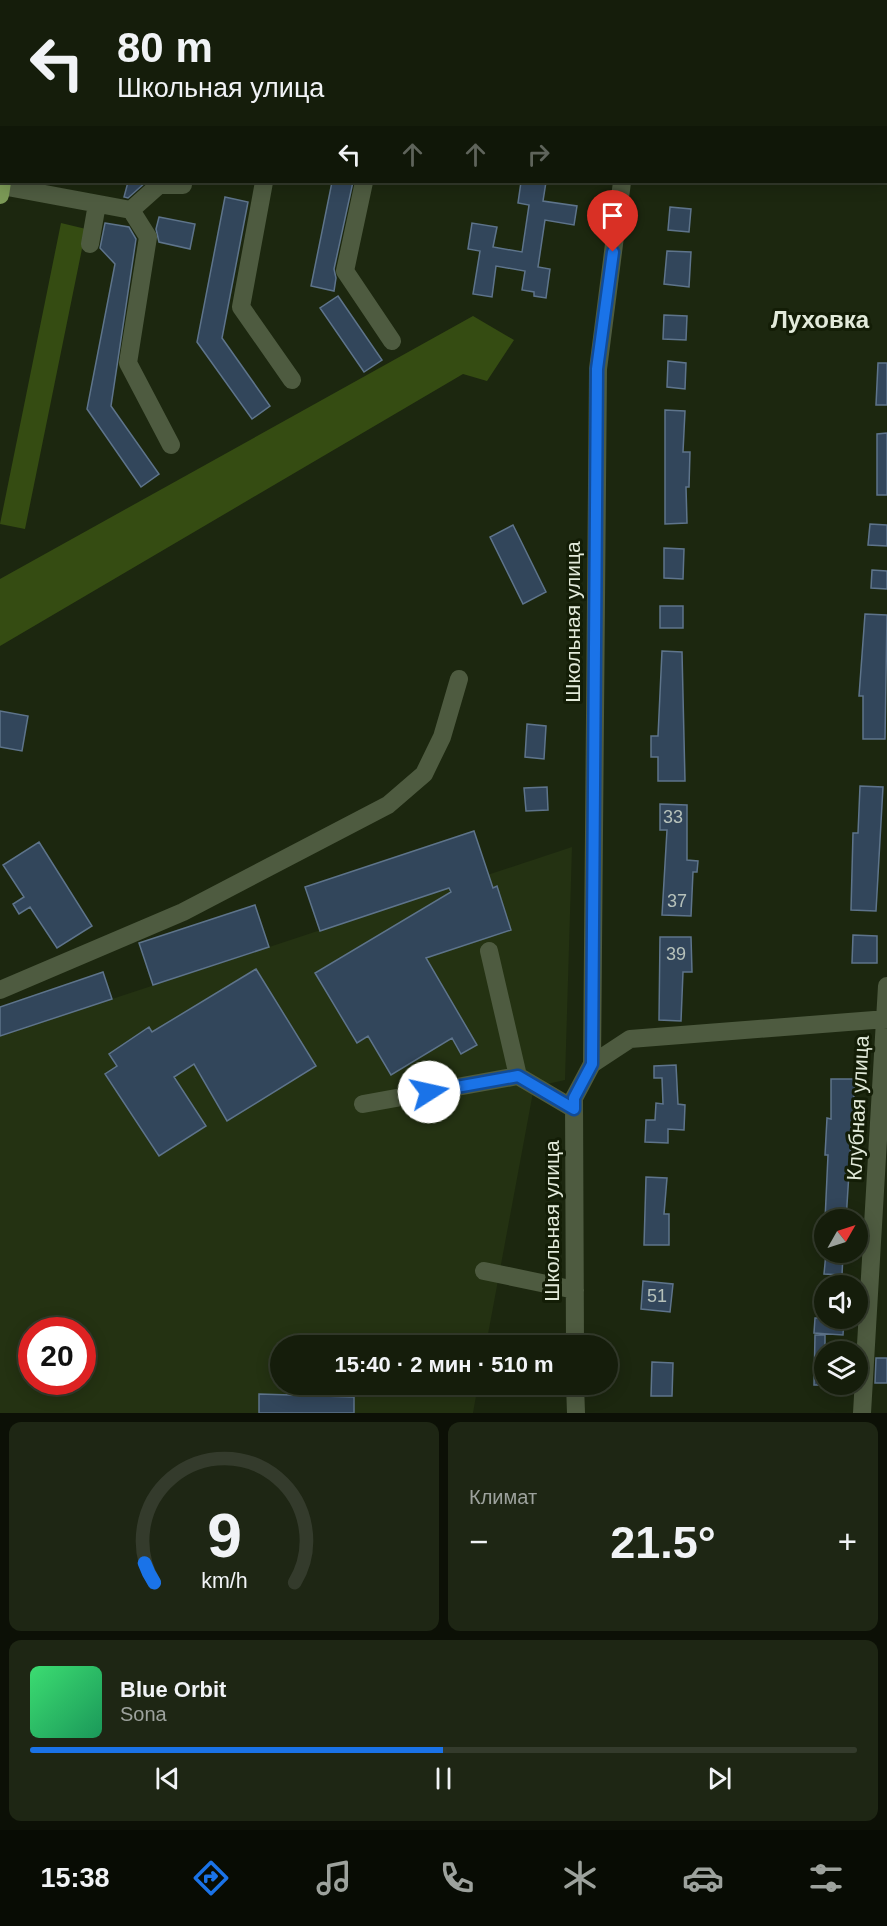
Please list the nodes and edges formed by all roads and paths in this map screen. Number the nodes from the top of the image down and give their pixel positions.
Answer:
1 (264, 183) edge
2 (363, 183) edge
3 (622, 183) edge
4 (183, 185) dead end
5 (1, 188) edge
6 (97, 204) junction
7 (131, 210) junction
8 (90, 244) dead end
9 (392, 341) dead end
10 (292, 380) dead end
11 (171, 445) dead end
12 (459, 679) dead end
13 (489, 951) dead end
14 (887, 986) edge
15 (0, 990) edge
16 (886, 1019) edge
17 (592, 1064) junction
18 (518, 1076) junction
19 (363, 1104) dead end
20 (574, 1109) junction
21 (484, 1271) dead end
22 (575, 1290) junction
23 (575, 1335) edge
24 (575, 1395) edge
25 (576, 1413) edge
26 (862, 1413) edge

1 - 10 street
2 - 9 street
3 - 17 street, Школьная улица
4 - 7 street
5 - 6 street
6 - 7 street
6 - 8 street
7 - 11 street
12 - 15 street
13 - 18 street
14 - 16 street, Клубная улица
16 - 17 street, Школьная улица
16 - 26 street, Клубная улица
17 - 20 street, Школьная улица
18 - 19 street
18 - 20 street
20 - 22 street, Школьная улица
21 - 22 street
22 - 23 street, Школьная улица
24 - 25 street

